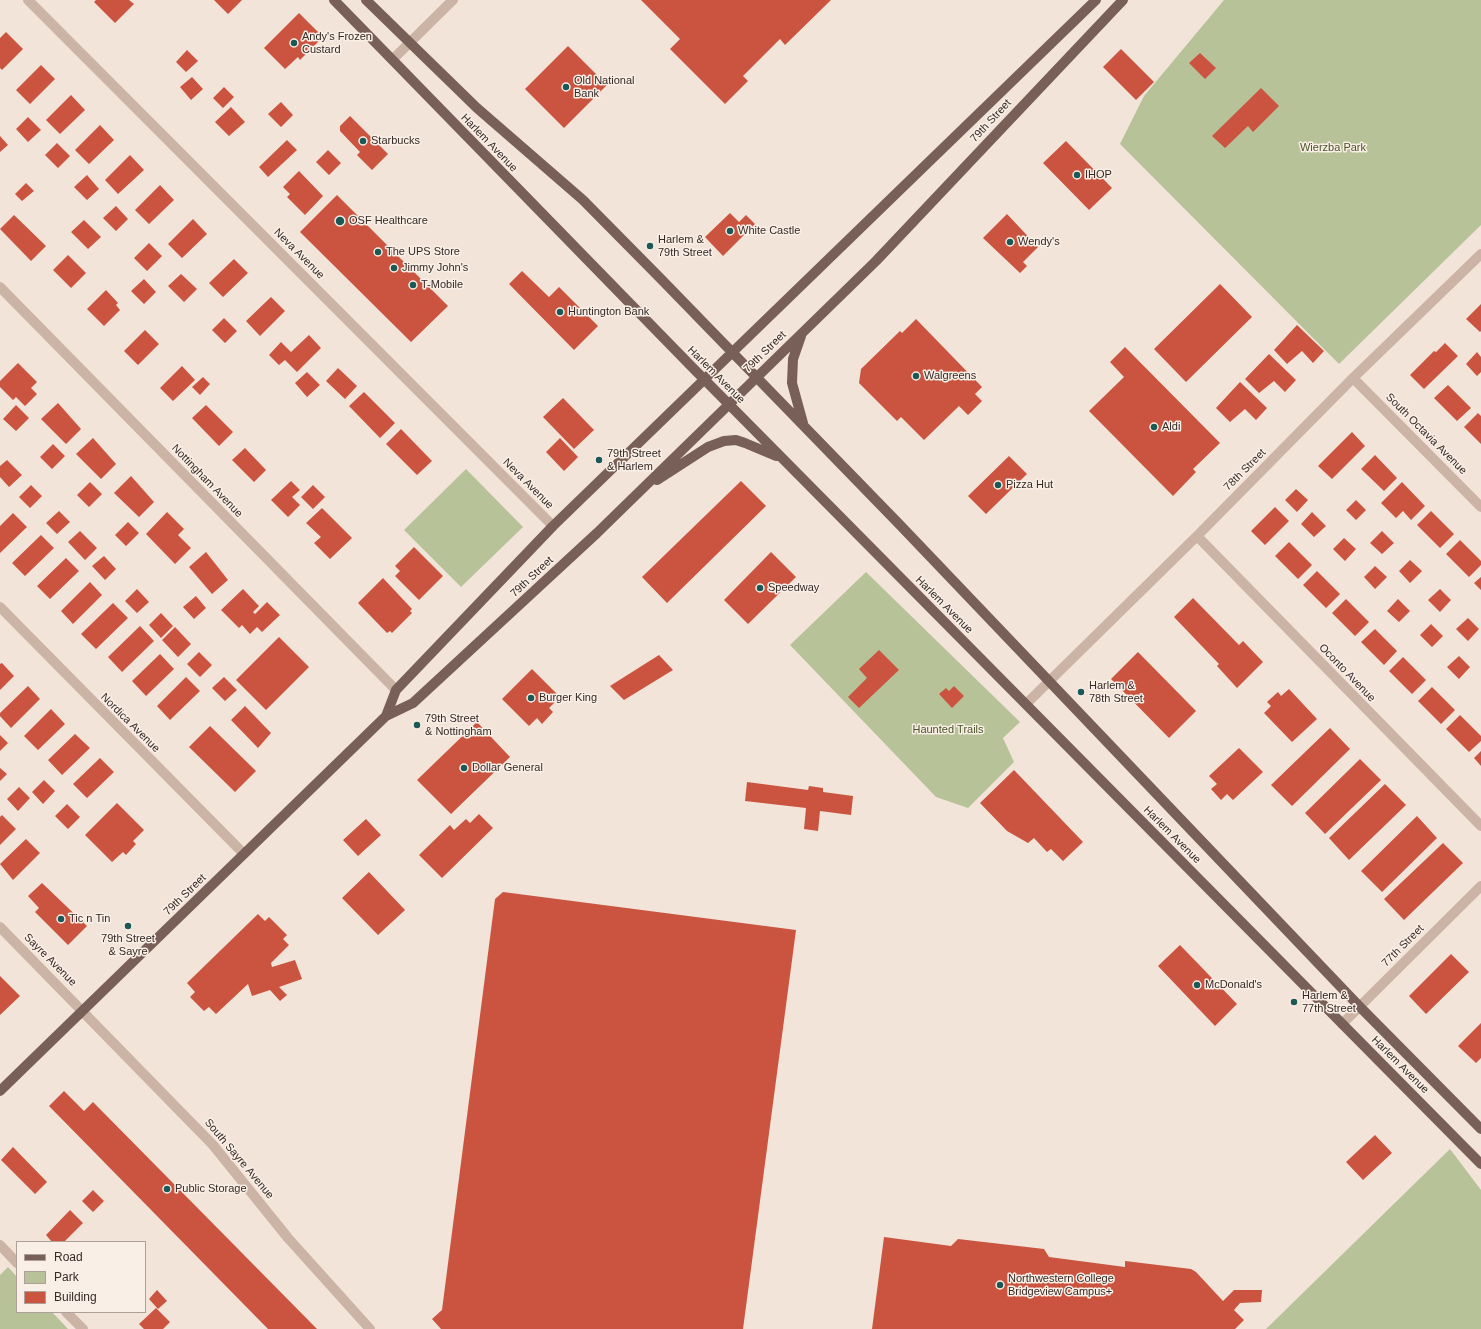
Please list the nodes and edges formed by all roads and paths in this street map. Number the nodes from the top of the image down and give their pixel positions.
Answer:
1 (28, 0) edge
2 (334, 0) edge
3 (366, 0) edge
4 (453, 0) edge
5 (1096, 0) edge
6 (1123, 0) edge
7 (410, 42) junction
8 (393, 59) junction
9 (1481, 254) edge
10 (0, 287) edge
11 (802, 333) junction
12 (732, 352) junction
13 (757, 377) junction
14 (1353, 378) junction
15 (704, 379) junction
16 (728, 404) junction
17 (803, 425) junction
18 (784, 460) junction
19 (634, 496) junction
20 (1481, 507) edge
21 (553, 526) junction
22 (1197, 536) junction
23 (0, 607) edge
24 (1049, 682) junction
25 (396, 690) junction
26 (1026, 704) junction
27 (386, 716) junction
28 (1481, 826) edge
29 (244, 854) junction
30 (1481, 886) edge
31 (0, 928) edge
32 (1359, 1006) junction
33 (83, 1010) junction
34 (1342, 1024) junction
35 (0, 1091) edge
36 (1481, 1129) edge
37 (1481, 1164) edge
38 (0, 1245) edge
39 (16, 1261) edge
40 (67, 1313) edge
41 (83, 1329) edge
42 (370, 1329) edge

1 - 21 street, Neva Avenue
2 - 8 main road, Harlem Avenue
3 - 7 main road, Harlem Avenue
4 - 7 street
5 - 12 main road, 79th Street
6 - 11 main road, 79th Street
7 - 8 street
7 - 12 main road, Harlem Avenue
8 - 15 main road, Harlem Avenue
9 - 14 street, 78th Street
10 - 25 street, Nottingham Avenue
11 - 13 main road, 79th Street
11 - 17 main road
12 - 13 main road, Harlem Avenue
12 - 15 main road, 79th Street
13 - 16 main road, 79th Street
13 - 17 main road, Harlem Avenue
14 - 20 street, South Octavia Avenue
14 - 22 street, 78th Street
15 - 16 main road, Harlem Avenue
15 - 21 main road, 79th Street
16 - 18 main road, Harlem Avenue
16 - 19 main road, 79th Street
17 - 24 main road, Harlem Avenue
18 - 19 main road
18 - 26 main road, Harlem Avenue
19 - 27 main road, 79th Street
21 - 25 main road, 79th Street
22 - 24 street, 78th Street
22 - 28 street, Oconto Avenue
23 - 29 street, Nordica Avenue
24 - 26 street, 78th Street
24 - 32 main road, Harlem Avenue
25 - 27 main road, 79th Street
26 - 34 main road, Harlem Avenue
27 - 29 main road, 79th Street
29 - 33 main road, 79th Street
30 - 32 street, 77th Street
31 - 33 street, Sayre Avenue
32 - 34 street, 77th Street
32 - 36 main road, Harlem Avenue
33 - 35 main road, 79th Street
33 - 42 street, South Sayre Avenue
34 - 37 main road, Harlem Avenue
38 - 39 street
40 - 41 street

